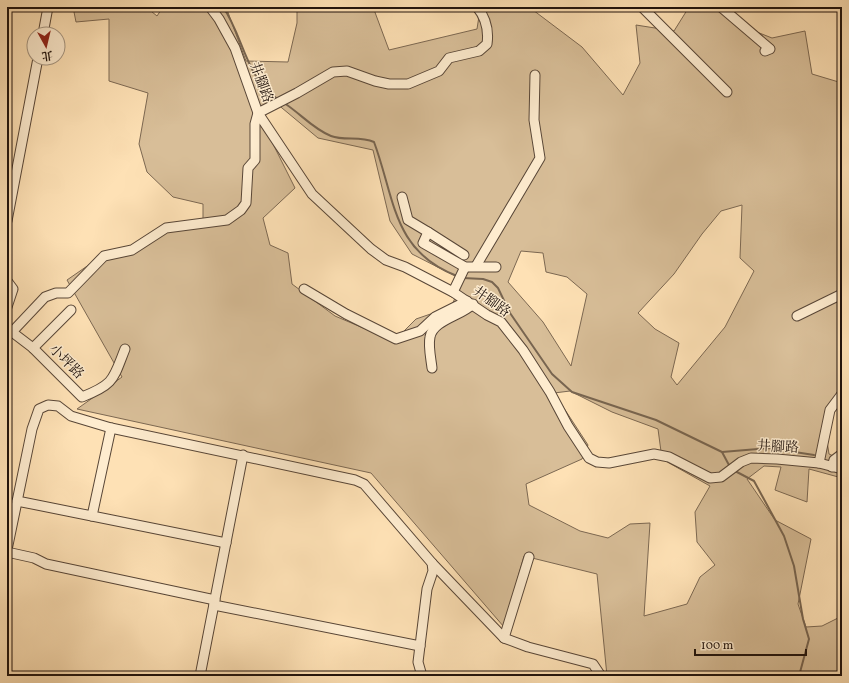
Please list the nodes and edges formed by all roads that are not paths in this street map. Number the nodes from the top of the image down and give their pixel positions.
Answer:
1 (48, 7) edge
2 (210, 7) edge
3 (477, 7) edge
4 (642, 7) edge
5 (721, 7) edge
6 (44, 26) edge
7 (765, 51) dead end
8 (36, 66) edge
9 (535, 75) dead end
10 (727, 92) dead end
11 (258, 113) junction
12 (402, 197) dead end
13 (7, 221) edge
14 (428, 232) junction
15 (464, 255) dead end
16 (476, 266) junction
17 (465, 267) junction
18 (496, 267) dead end
19 (7, 281) edge
20 (304, 289) dead end
21 (453, 292) junction
22 (842, 294) edge
23 (470, 303) junction
24 (7, 307) edge
25 (71, 310) dead end
26 (797, 316) dead end
27 (10, 333) edge
28 (33, 348) junction
29 (125, 348) dead end
30 (432, 368) dead end
31 (842, 394) edge
32 (111, 428) junction
33 (842, 454) edge
34 (243, 455) junction
35 (819, 460) junction
36 (833, 464) junction
37 (842, 470) edge
38 (17, 501) junction
39 (92, 516) junction
40 (226, 543) junction
41 (7, 551) edge
42 (529, 556) dead end
43 (432, 563) junction
44 (214, 603) junction
45 (504, 638) junction
46 (420, 646) junction
47 (200, 676) edge
48 (422, 676) edge
49 (601, 676) edge

1 - 6 street
2 - 11 street, 井腳路
3 - 11 street
4 - 10 street
5 - 7 street
8 - 13 street
9 - 16 street
11 - 21 street, 井腳路
11 - 27 street
12 - 14 street
14 - 15 street
14 - 17 street
16 - 17 street
16 - 18 street
17 - 21 street
19 - 24 street
20 - 23 street
21 - 23 street, 井腳路
22 - 26 street
23 - 30 street
23 - 35 street, 井腳路
25 - 28 street, 小坪路
27 - 28 street, 小坪路
28 - 29 street, 小坪路
31 - 35 street
32 - 34 street
32 - 38 street
32 - 39 street
33 - 36 street
34 - 40 street
34 - 43 street
35 - 36 street, 井腳路
36 - 37 street, 井腳路
38 - 39 street
38 - 41 street
39 - 40 street
40 - 44 street
41 - 44 street
42 - 45 street
43 - 45 street
43 - 46 street
44 - 46 street
44 - 47 street
45 - 49 street
46 - 48 street

